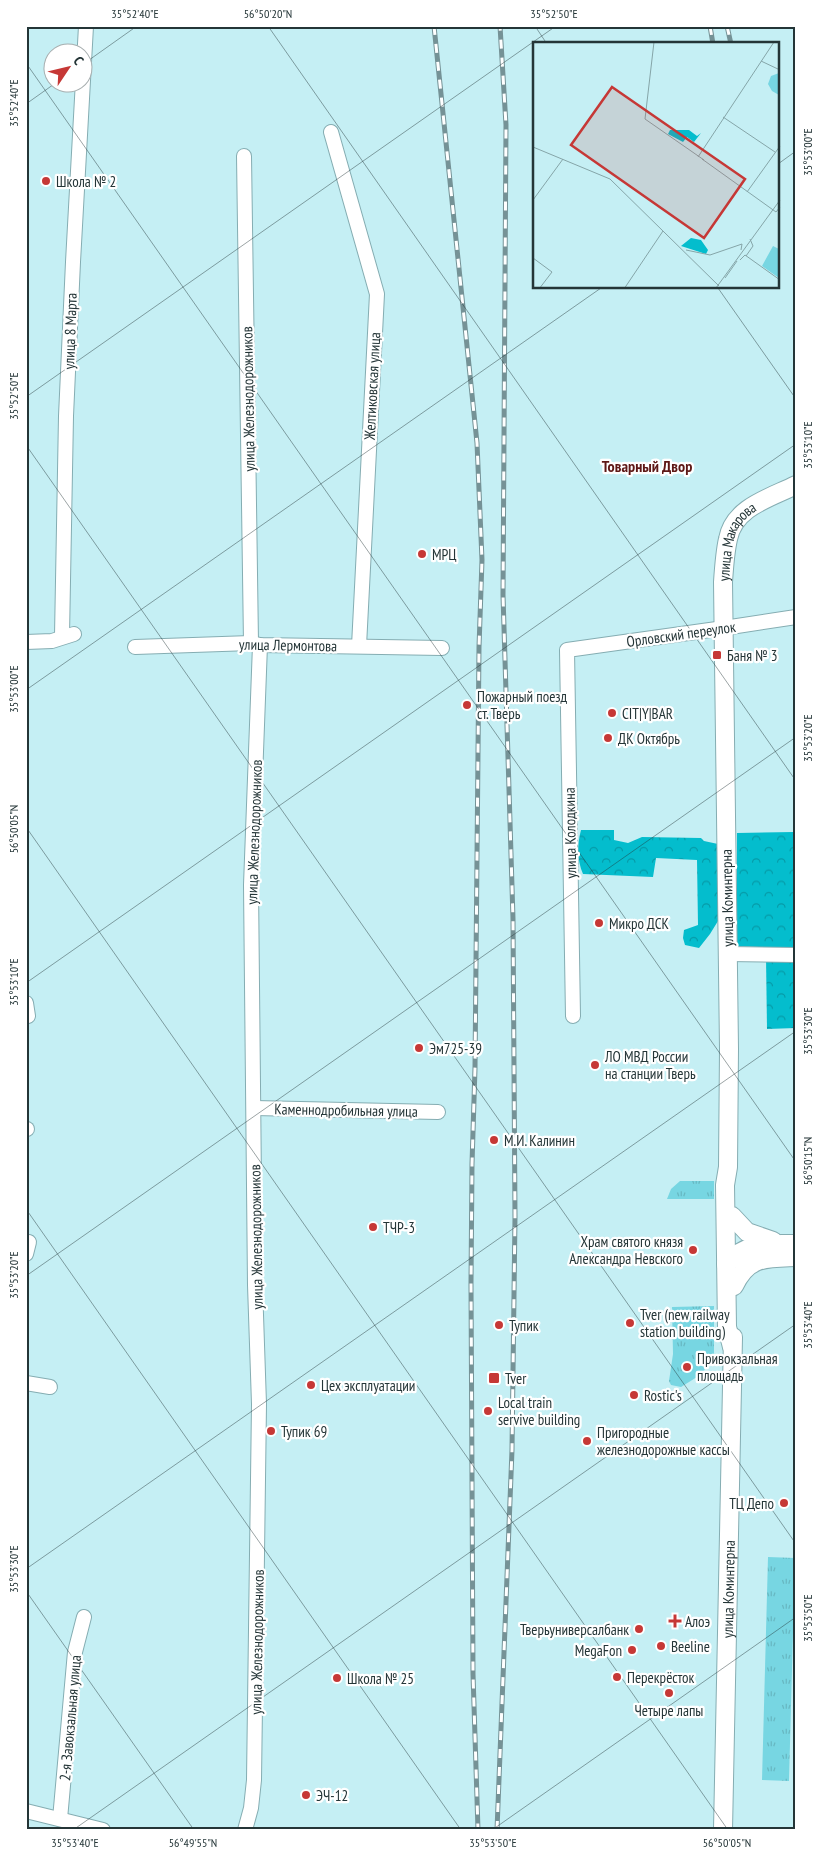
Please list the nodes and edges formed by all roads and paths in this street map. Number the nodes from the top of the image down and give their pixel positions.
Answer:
1 (86, 26) edge
2 (331, 132) dead end
3 (244, 156) dead end
4 (796, 485) edge
5 (796, 617) edge
6 (724, 628) junction
7 (26, 642) edge
8 (256, 644) junction
9 (359, 646) junction
10 (134, 647) dead end
11 (442, 648) dead end
12 (566, 650) joint
13 (728, 954) junction
14 (796, 955) edge
15 (573, 1016) dead end
16 (254, 1108) junction
17 (438, 1112) dead end
18 (729, 1220) junction
19 (789, 1244) edge
20 (733, 1253) junction
21 (796, 1257) edge
22 (765, 1258) junction
23 (734, 1286) junction
24 (732, 1347) junction
25 (26, 1383) edge
26 (50, 1387) dead end
27 (84, 1616) dead end
28 (26, 1811) edge
29 (60, 1819) junction
30 (245, 1829) edge
31 (103, 1830) edge
32 (723, 1830) edge

1 - 7 street, улица 8 Марта
2 - 9 street, Желтиковская улица
3 - 8 street, улица Железнодорожников
4 - 6 main road, улица Макарова
5 - 6 street, Орловский переулок
6 - 12 street, Орловский переулок
6 - 13 main road, улица Коминтерна
8 - 9 street, улица Лермонтова
8 - 10 street, улица Лермонтова
8 - 16 street, улица Железнодорожников
9 - 11 street, улица Лермонтова
12 - 15 street, улица Колодкина
13 - 14 street
13 - 18 main road, улица Коминтерна
16 - 17 street, Каменнодробильная улица
16 - 30 street, улица Железнодорожников
18 - 19 main road
18 - 20 main road
19 - 20 main road
20 - 22 main road
20 - 23 main road, улица Коминтерна
20 - 24 main road, улица Коминтерна
21 - 22 main road
22 - 23 main road
23 - 24 main road, улица Коминтерна
24 - 32 main road, улица Коминтерна
25 - 26 street
27 - 29 street, 2-я Завокзальная улица
28 - 29 street
29 - 31 street

